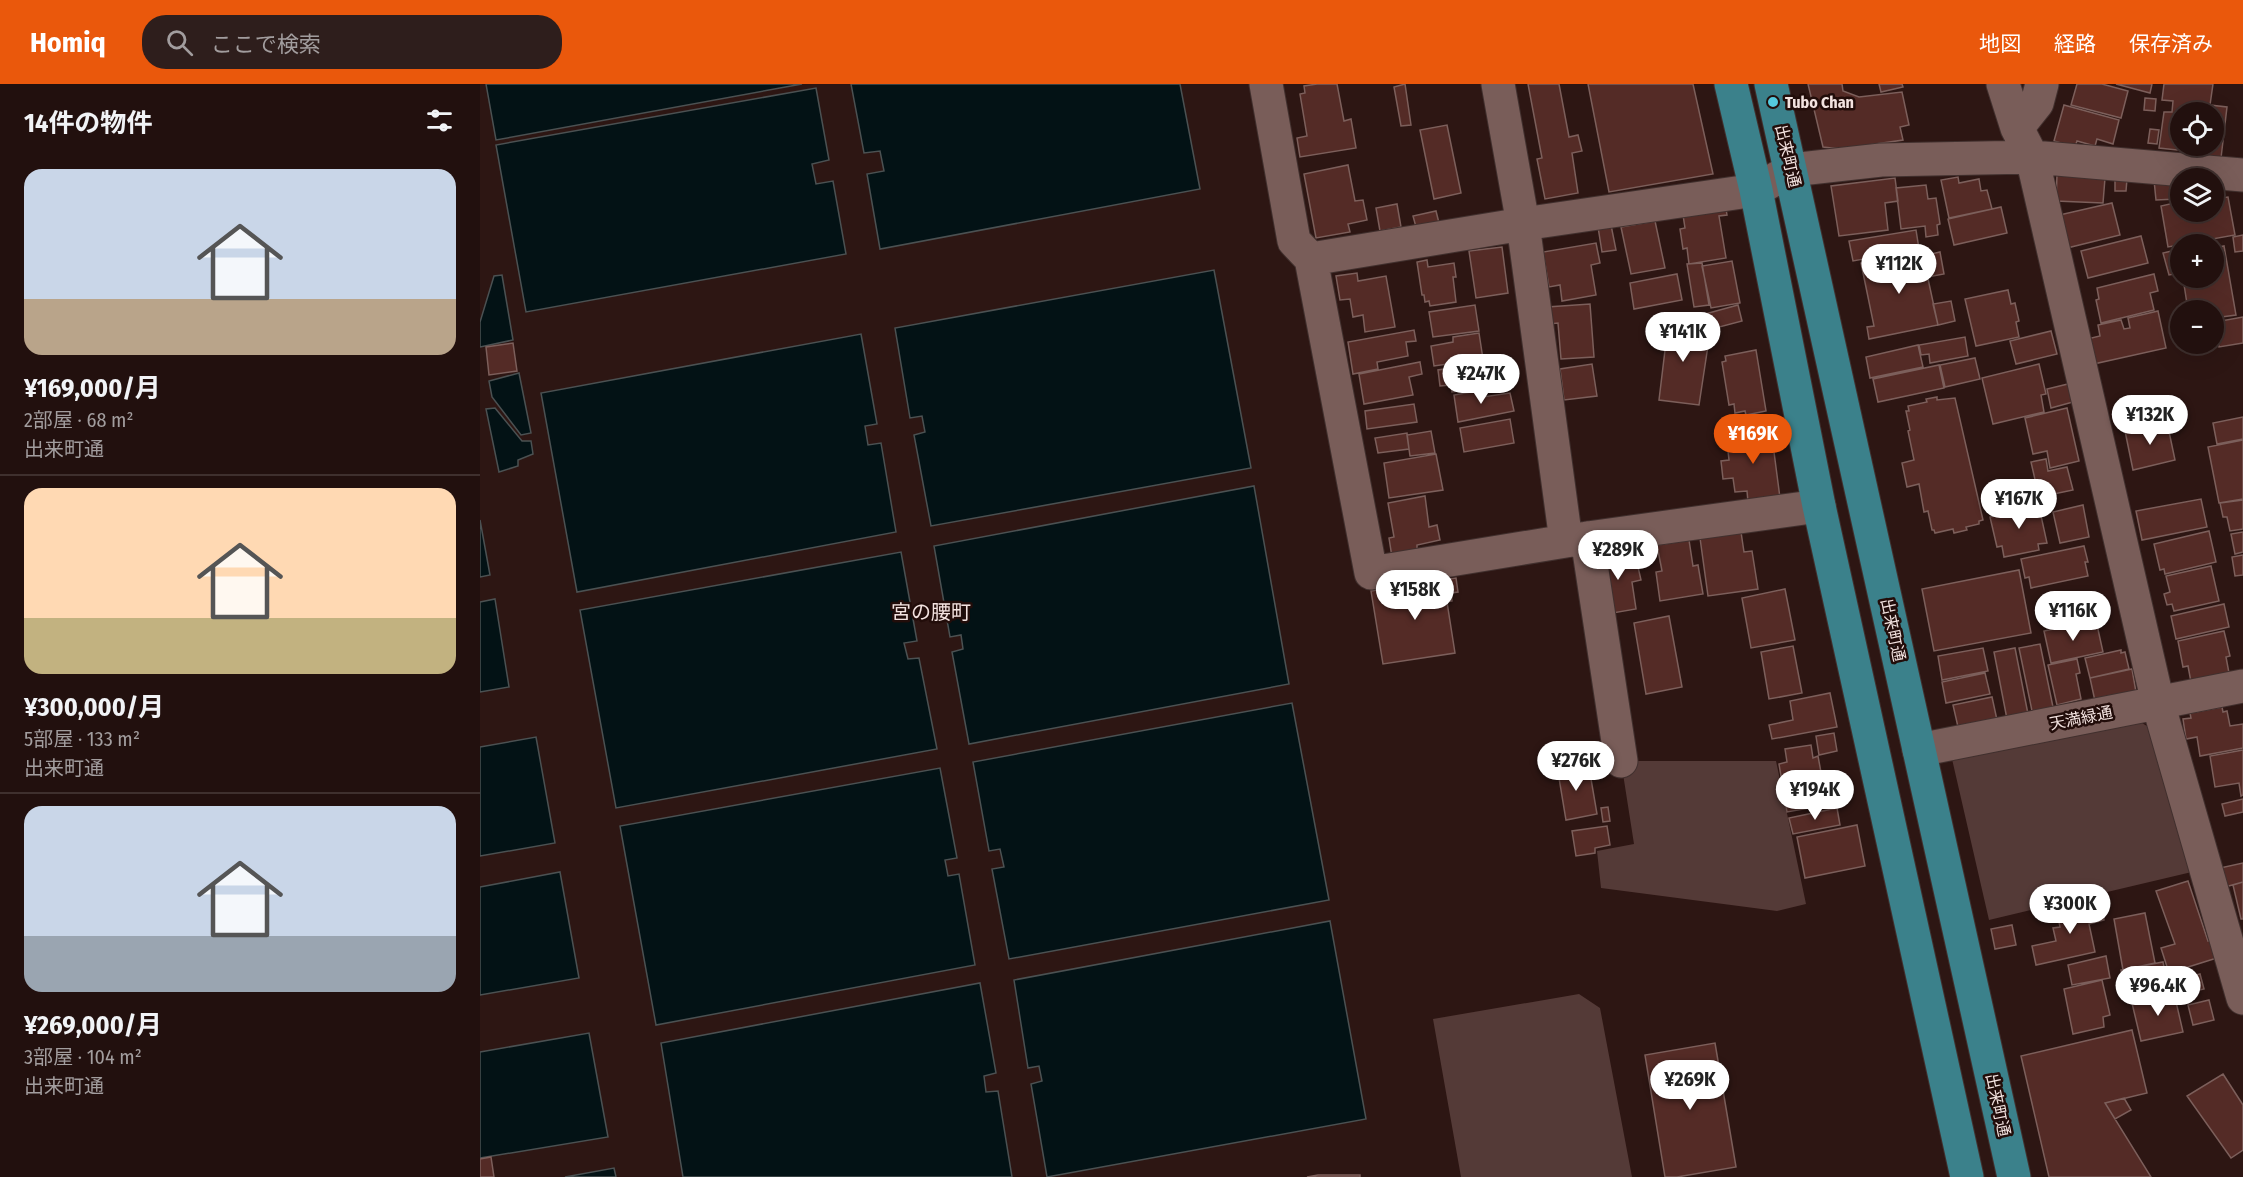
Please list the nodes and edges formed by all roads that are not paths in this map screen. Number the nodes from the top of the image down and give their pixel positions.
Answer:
1 (1266, 84) edge
2 (1498, 84) edge
3 (1731, 84) edge
4 (1772, 84) edge
5 (2003, 84) edge
6 (2042, 84) edge
7 (2017, 128) junction
8 (2032, 157) junction
9 (1791, 170) junction
10 (2243, 175) edge
11 (1756, 190) junction
12 (1523, 224) junction
13 (1311, 259) junction
14 (1819, 506) junction
15 (1577, 539) junction
16 (2243, 686) edge
17 (2158, 703) junction
18 (1919, 750) junction
19 (1621, 761) dead end
20 (2234, 934) edge
21 (2243, 998) edge
22 (1967, 1177) edge
23 (2014, 1177) edge

1 - 13 street
2 - 12 street
3 - 11 main road
4 - 9 main road, 出来町通
5 - 7 street
6 - 7 street
7 - 8 street
8 - 9 street
8 - 10 street
8 - 17 street
9 - 11 street
9 - 18 main road, 出来町通
11 - 12 street
11 - 14 main road
12 - 13 street
12 - 15 street
13 - 15 street
14 - 15 street
14 - 22 main road
15 - 19 street
16 - 17 street, 天満緑通
17 - 18 street, 天満緑通
17 - 20 street
18 - 23 main road, 出来町通
20 - 21 street

